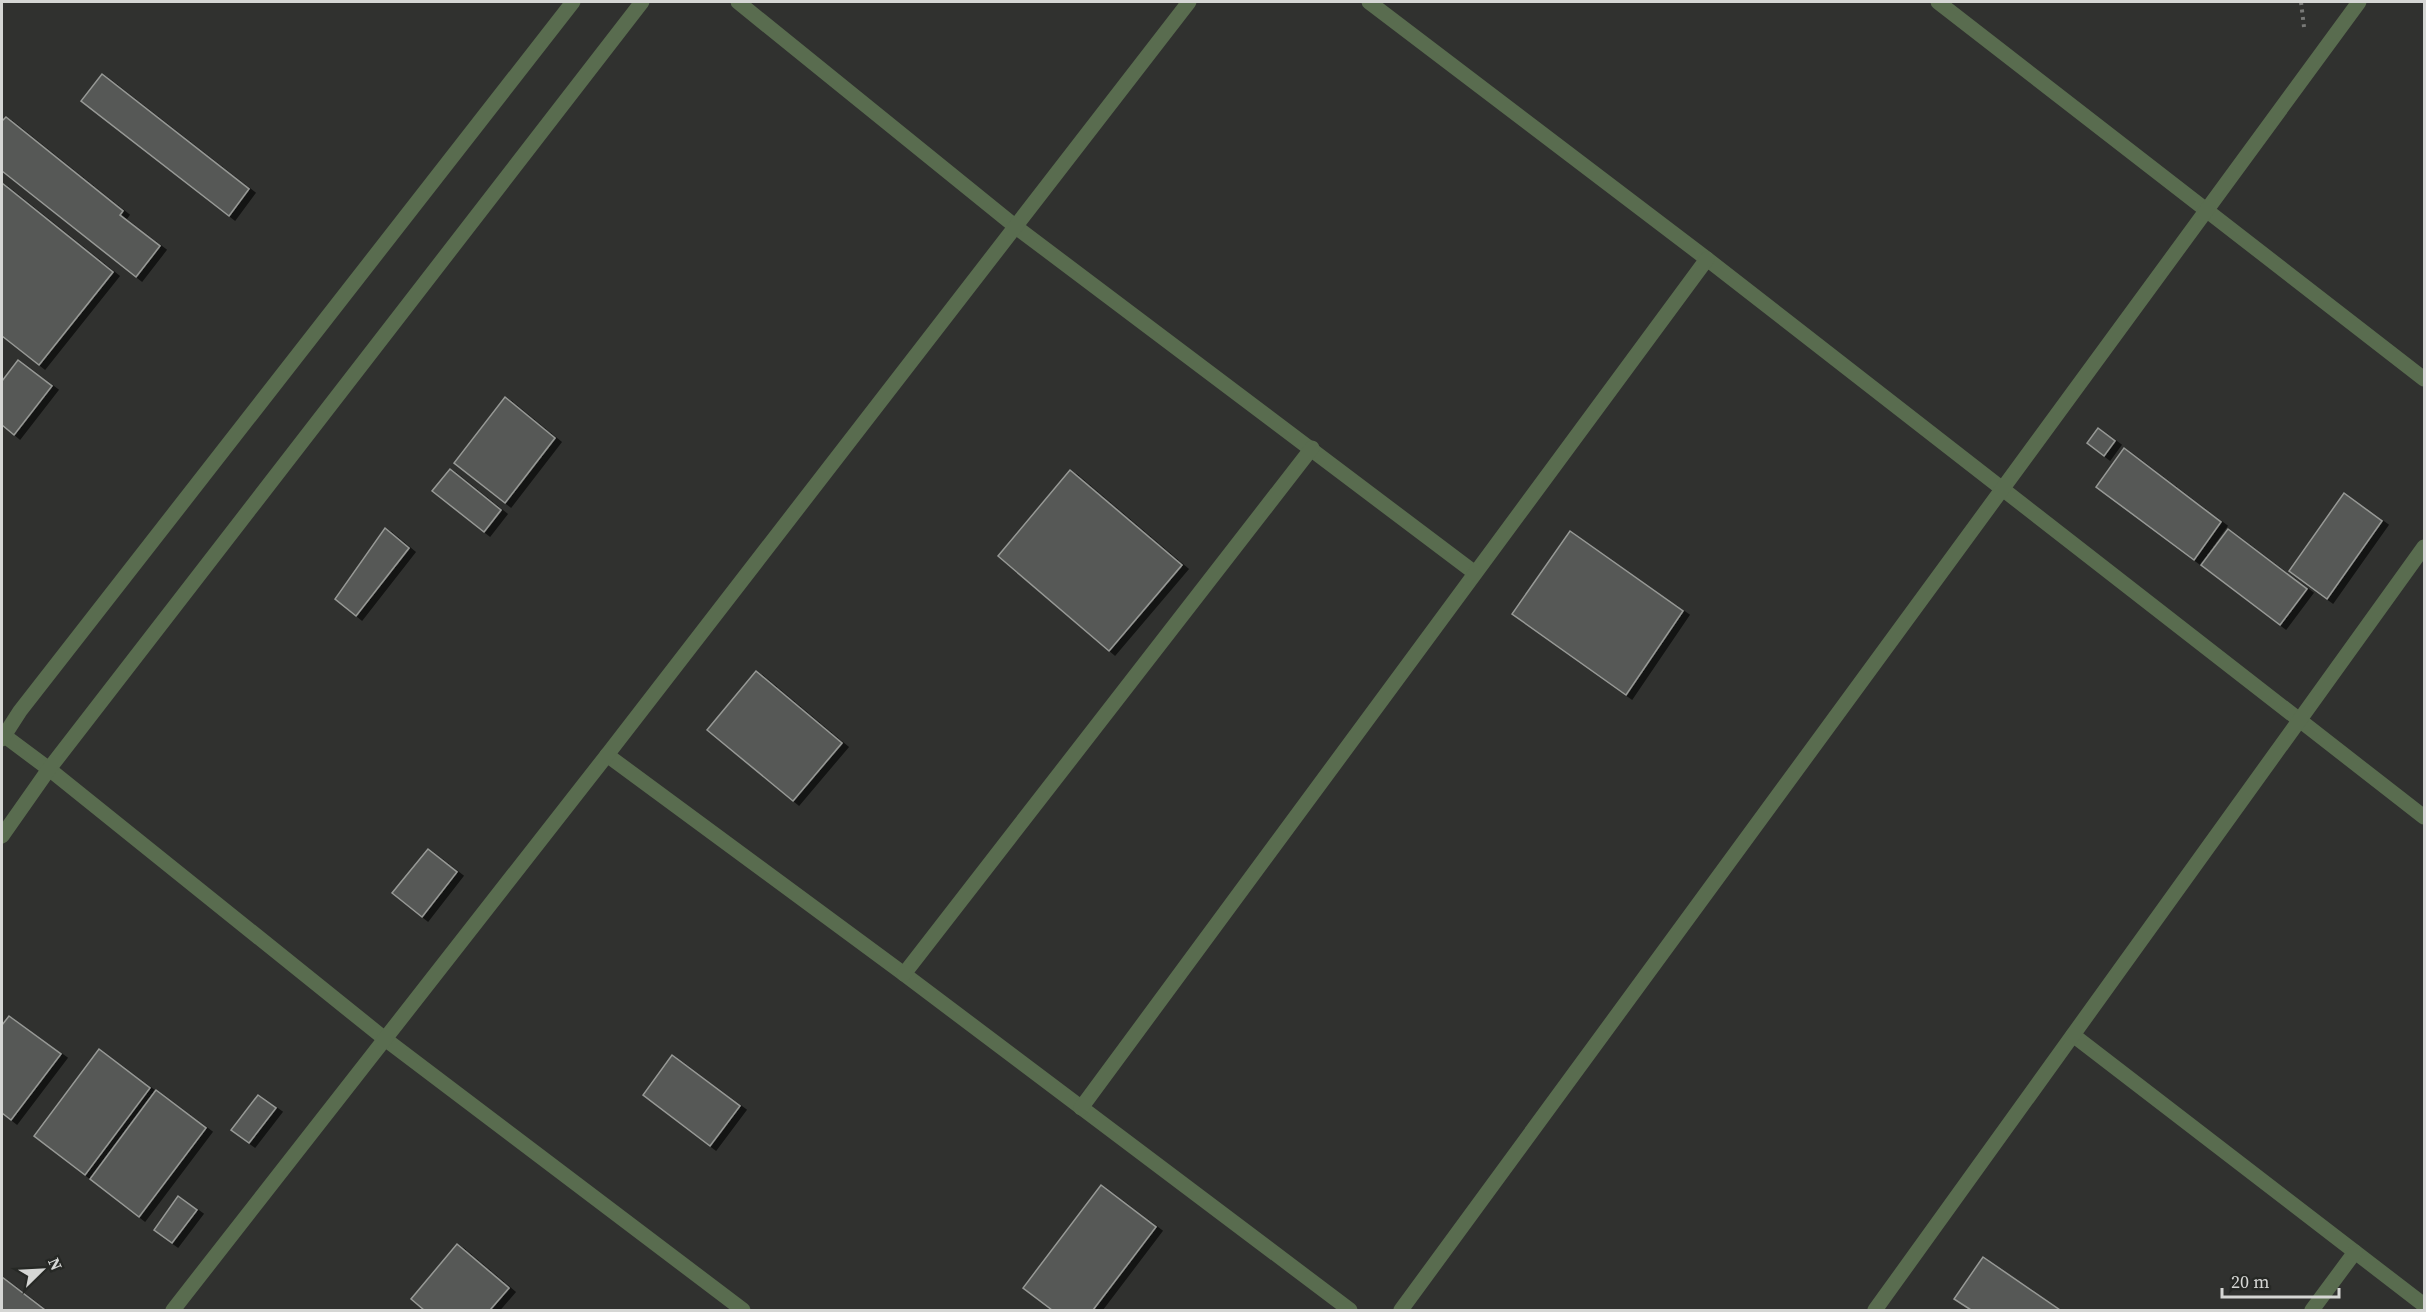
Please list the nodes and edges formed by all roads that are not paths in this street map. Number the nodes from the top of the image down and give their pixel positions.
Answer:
1 (573, 2) edge
2 (642, 2) edge
3 (738, 2) edge
4 (1189, 2) edge
5 (1369, 2) edge
6 (1938, 2) edge
7 (2359, 2) edge
8 (2207, 210) junction
9 (1016, 226) junction
10 (1707, 259) junction
11 (2424, 379) edge
12 (1312, 447) junction
13 (2002, 490) junction
14 (2424, 547) edge
15 (1475, 573) junction
16 (2300, 720) junction
17 (2, 737) edge
18 (607, 755) junction
19 (49, 769) junction
20 (2424, 817) edge
21 (2, 836) edge
22 (904, 974) junction
23 (2073, 1035) junction
24 (385, 1039) junction
25 (1081, 1108) junction
26 (2355, 1252) junction
27 (2424, 1305) edge
28 (173, 1311) edge
29 (742, 1311) edge
30 (1350, 1311) edge
31 (1401, 1311) edge
32 (1875, 1311) edge
33 (2312, 1311) edge

1 - 17 street
2 - 19 street
3 - 9 street
4 - 9 street
5 - 10 street
6 - 8 street
7 - 8 street
8 - 11 street
8 - 13 street
9 - 12 street
9 - 18 street
10 - 13 street
10 - 15 street
12 - 15 street
12 - 22 street
13 - 16 street
13 - 31 street
14 - 16 street
15 - 25 street
16 - 20 street
16 - 23 street
17 - 19 street
18 - 22 street
18 - 24 street
19 - 21 street
19 - 24 street
22 - 25 street
23 - 26 street
23 - 32 street
24 - 28 street
24 - 29 street
25 - 30 street
26 - 27 street
26 - 33 street

